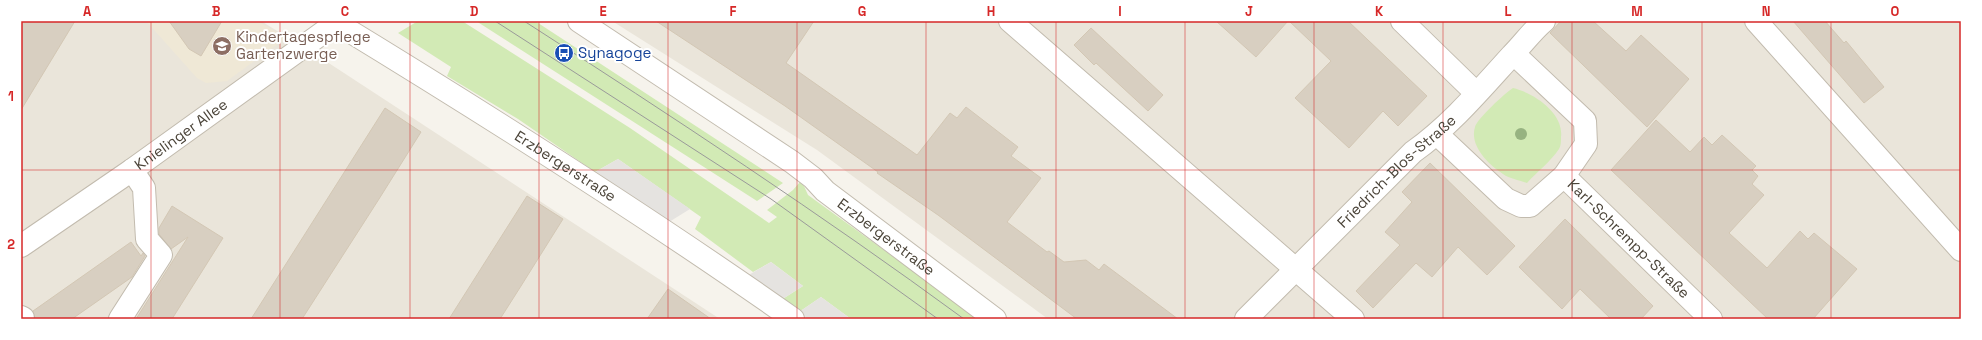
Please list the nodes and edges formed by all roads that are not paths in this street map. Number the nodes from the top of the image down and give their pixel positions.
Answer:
1 (578, 21) edge
2 (1010, 21) edge
3 (1402, 21) edge
4 (1544, 21) edge
5 (1756, 21) edge
6 (336, 22) edge
7 (1514, 54) junction
8 (1476, 93) junction
9 (1438, 134) junction
10 (132, 170) junction
11 (1564, 176) junction
12 (21, 246) edge
13 (1961, 250) edge
14 (1295, 269) junction
15 (120, 319) edge
16 (793, 319) edge
17 (995, 319) edge
18 (1246, 319) edge
19 (1354, 319) edge
20 (1711, 319) edge

1 - 17 street, Erzbergerstraße
2 - 14 street
3 - 8 street
4 - 7 street, Friedrich-Blos-Straße
5 - 13 street
6 - 10 street, Knielinger Allee
6 - 16 street, Erzbergerstraße
7 - 8 street, Friedrich-Blos-Straße
7 - 11 street, Karl-Schrempp-Straße
8 - 9 street, Friedrich-Blos-Straße
9 - 11 street, Karl-Schrempp-Straße
9 - 14 street, Friedrich-Blos-Straße
10 - 12 street, Knielinger Allee
10 - 15 street
11 - 20 street, Karl-Schrempp-Straße
14 - 18 street, Friedrich-Blos-Straße
14 - 19 street

